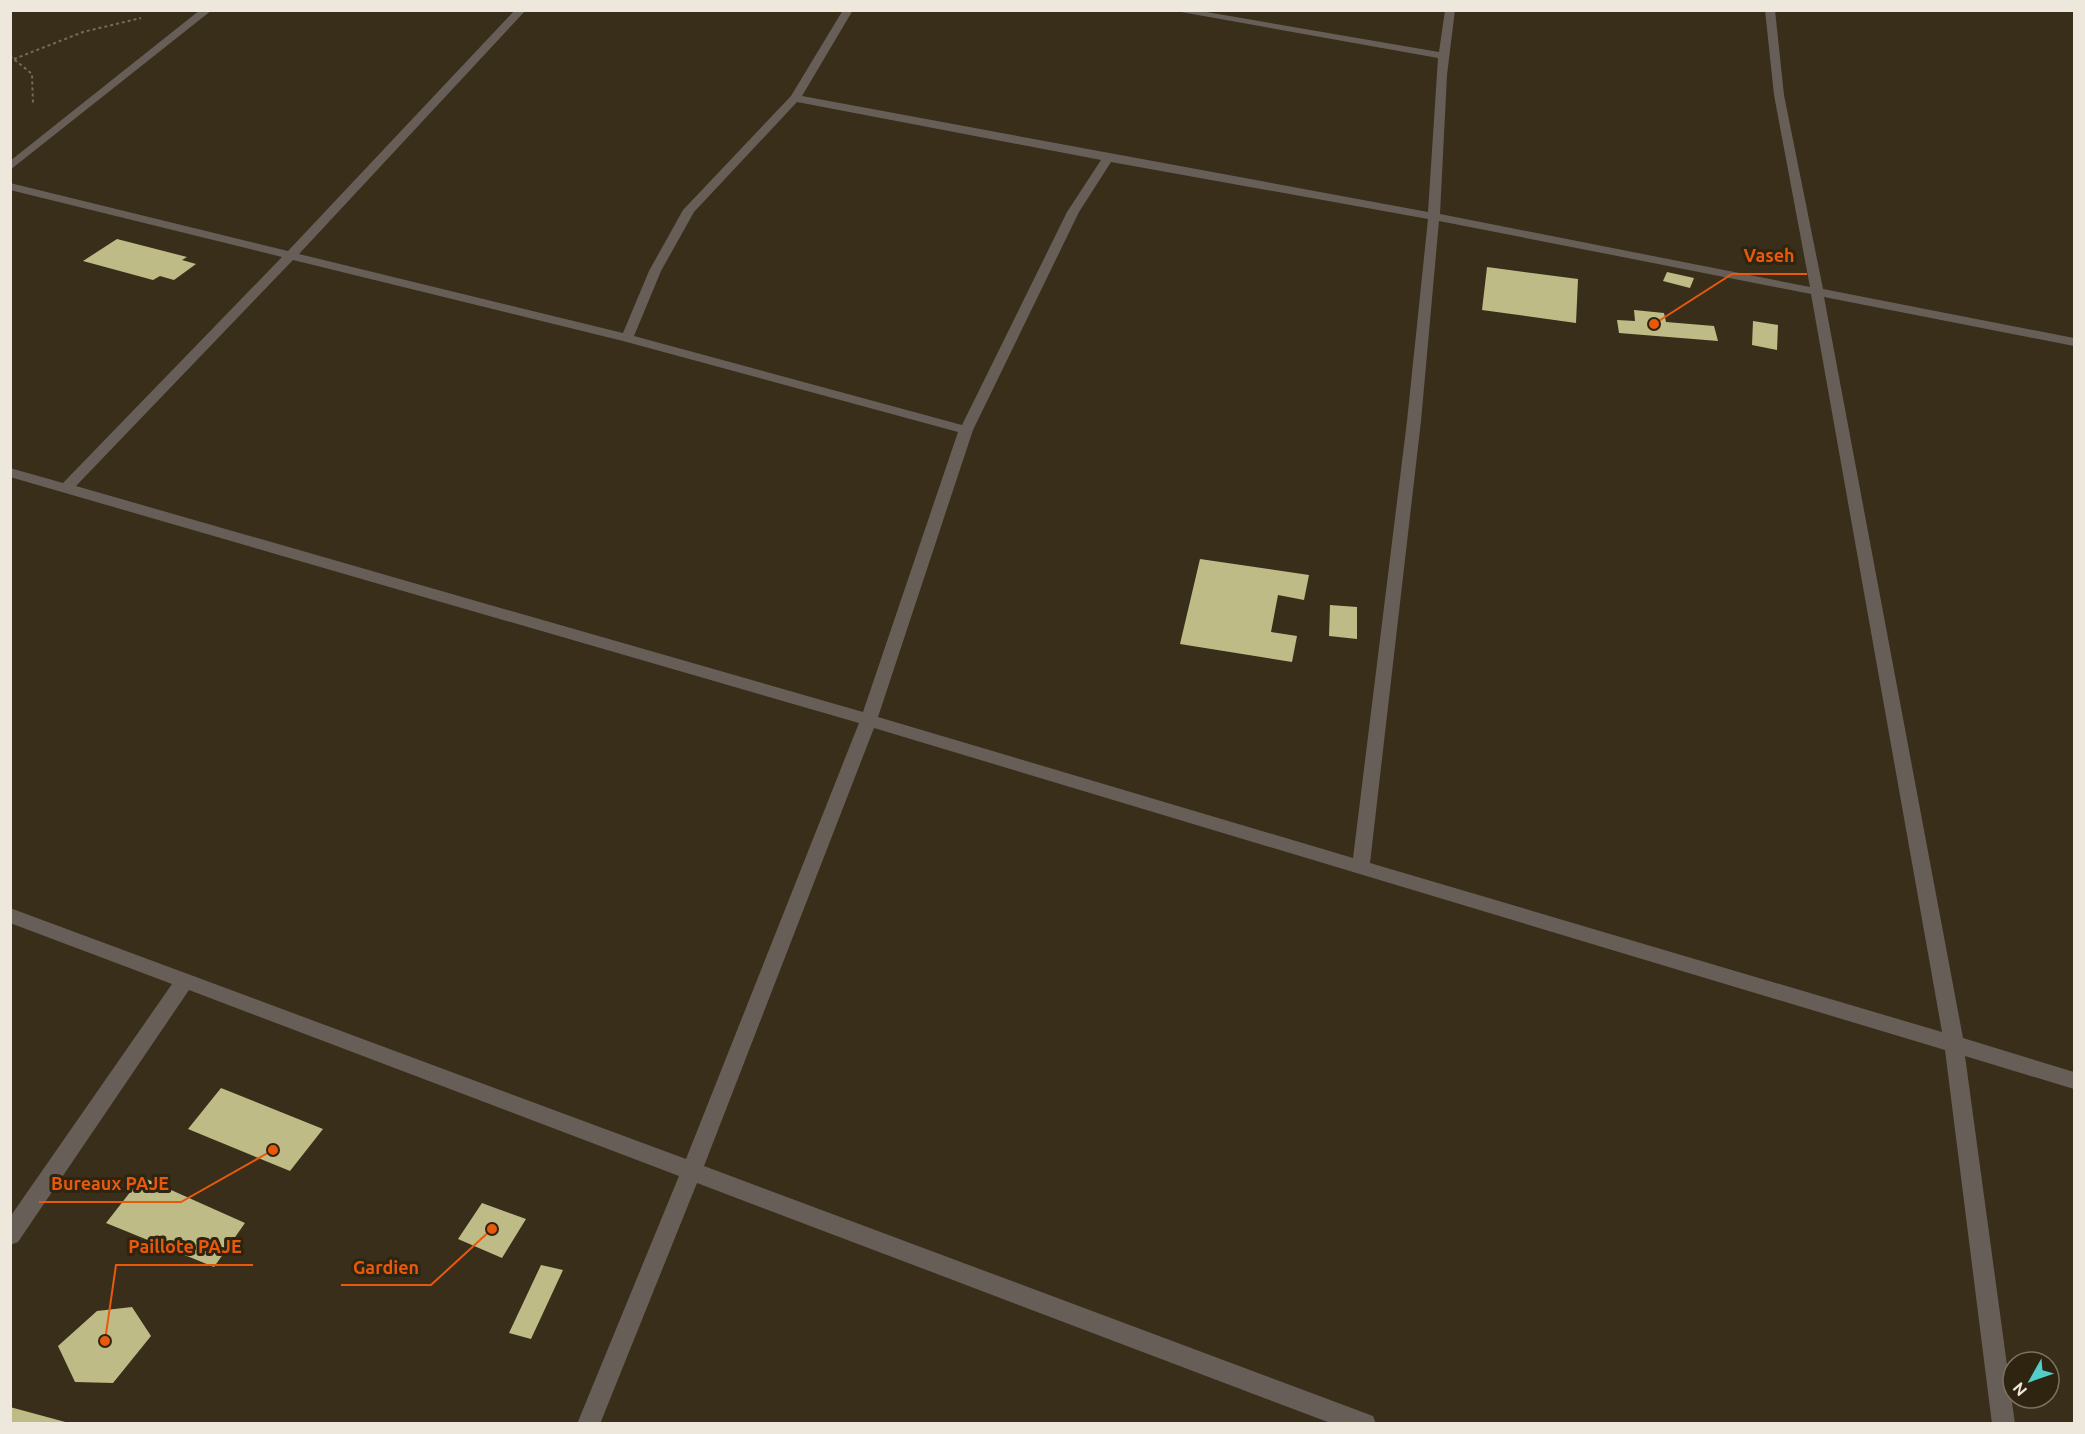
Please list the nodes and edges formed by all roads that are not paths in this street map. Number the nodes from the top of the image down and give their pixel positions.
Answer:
1 (207, 10) edge
2 (521, 10) edge
3 (848, 10) edge
4 (1174, 10) edge
5 (1450, 10) edge
6 (1770, 10) edge
7 (1442, 56) junction
8 (795, 98) junction
9 (1108, 158) junction
10 (10, 166) edge
11 (10, 186) edge
12 (1435, 217) junction
13 (291, 255) junction
14 (1817, 292) junction
15 (627, 338) junction
16 (2074, 342) edge
17 (966, 430) junction
18 (10, 472) edge
19 (66, 488) junction
20 (869, 720) junction
21 (1361, 867) junction
22 (10, 915) edge
23 (185, 981) junction
24 (1954, 1045) junction
25 (2074, 1080) edge
26 (692, 1170) junction
27 (10, 1235) edge
28 (588, 1424) edge
29 (1365, 1424) edge
30 (2004, 1424) edge

1 - 10 street
2 - 13 street
3 - 8 street
4 - 7 street
5 - 7 street
6 - 14 street
7 - 12 street
8 - 9 street
8 - 15 street
9 - 12 street
9 - 17 street
11 - 13 street
12 - 14 street
12 - 21 street
13 - 15 street
13 - 19 street
14 - 16 street
14 - 24 street
15 - 17 street
17 - 20 street
18 - 19 street
19 - 20 street
20 - 21 street
20 - 26 street
21 - 24 street
22 - 23 street
23 - 26 street
23 - 27 street
24 - 25 street
24 - 30 street
26 - 28 street
26 - 29 street

